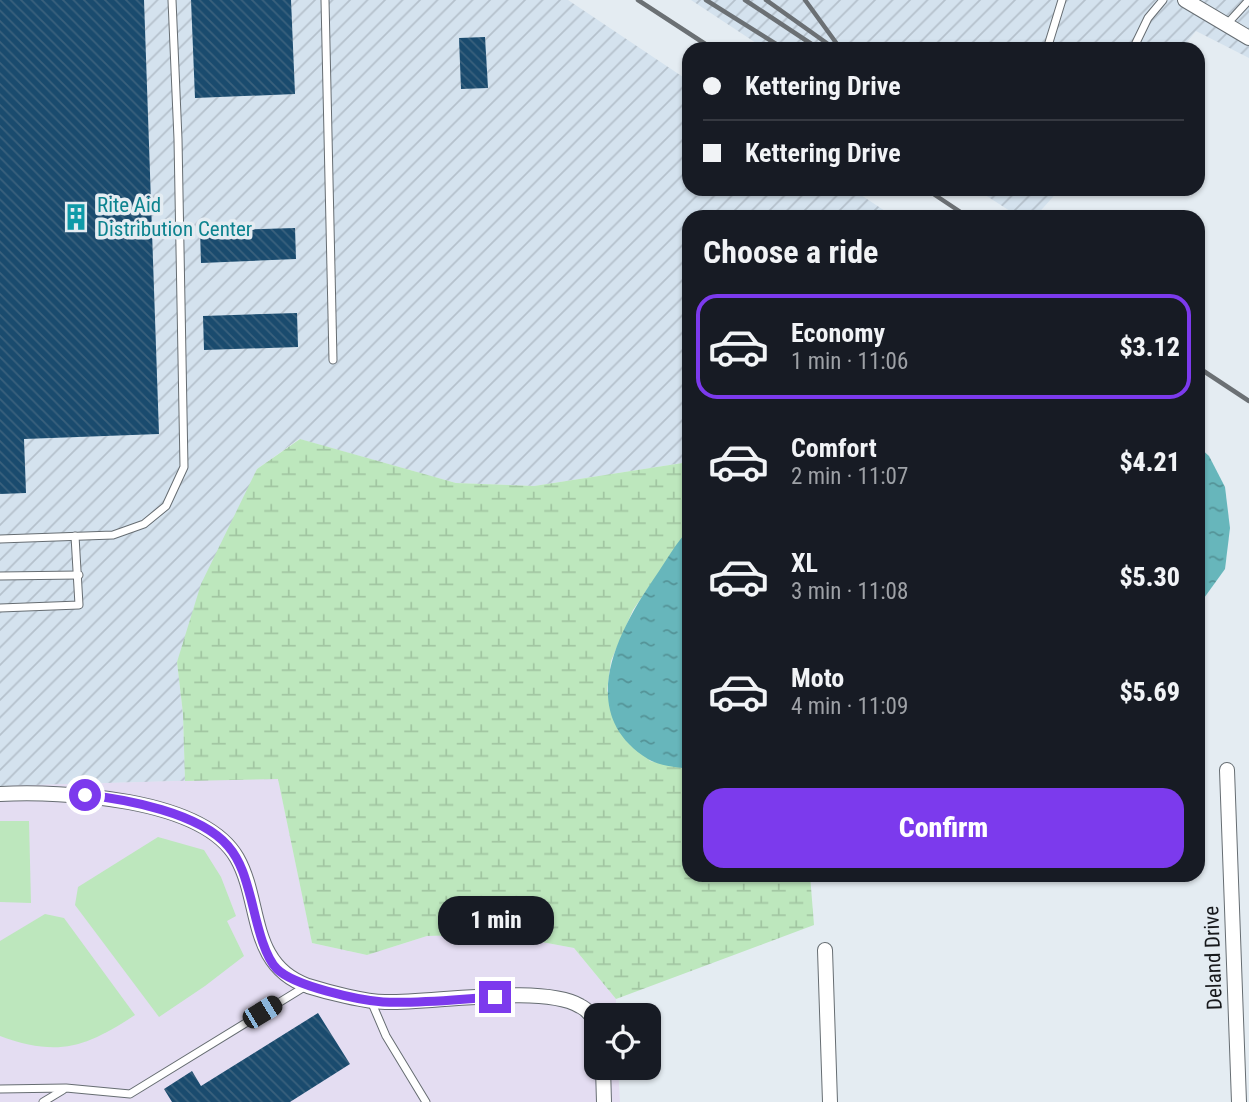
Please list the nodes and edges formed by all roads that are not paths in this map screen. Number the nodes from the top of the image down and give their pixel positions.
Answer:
1 (172, 0) edge
2 (325, 0) edge
3 (1062, 0) edge
4 (1163, 0) edge
5 (1185, 0) edge
6 (1249, 0) edge
7 (1226, 25) junction
8 (1249, 38) edge
9 (1048, 42) edge
10 (1136, 42) edge
11 (333, 360) dead end
12 (75, 536) junction
13 (0, 539) edge
14 (79, 575) junction
15 (0, 576) edge
16 (0, 608) edge
17 (1227, 770) dead end
18 (0, 794) edge
19 (1233, 928) junction
20 (1249, 928) edge
21 (825, 950) dead end
22 (306, 985) junction
23 (370, 1000) junction
24 (584, 1009) edge
25 (603, 1080) edge
26 (65, 1088) junction
27 (0, 1089) edge
28 (131, 1098) edge
29 (43, 1102) edge
30 (426, 1102) edge
31 (604, 1102) edge
32 (830, 1102) edge
33 (1239, 1102) edge

1 - 12 lane
2 - 11 lane
3 - 9 lane
4 - 10 lane
5 - 7 street
6 - 7 lane
7 - 8 street
12 - 13 lane
12 - 14 lane
14 - 15 lane
14 - 16 lane
17 - 19 street, Deland Drive
18 - 22 street
19 - 20 street
19 - 33 street, Deland Drive
21 - 32 street
22 - 23 street
22 - 28 lane
23 - 24 street
23 - 30 lane
25 - 31 street
26 - 27 lane
26 - 28 lane
26 - 29 lane

